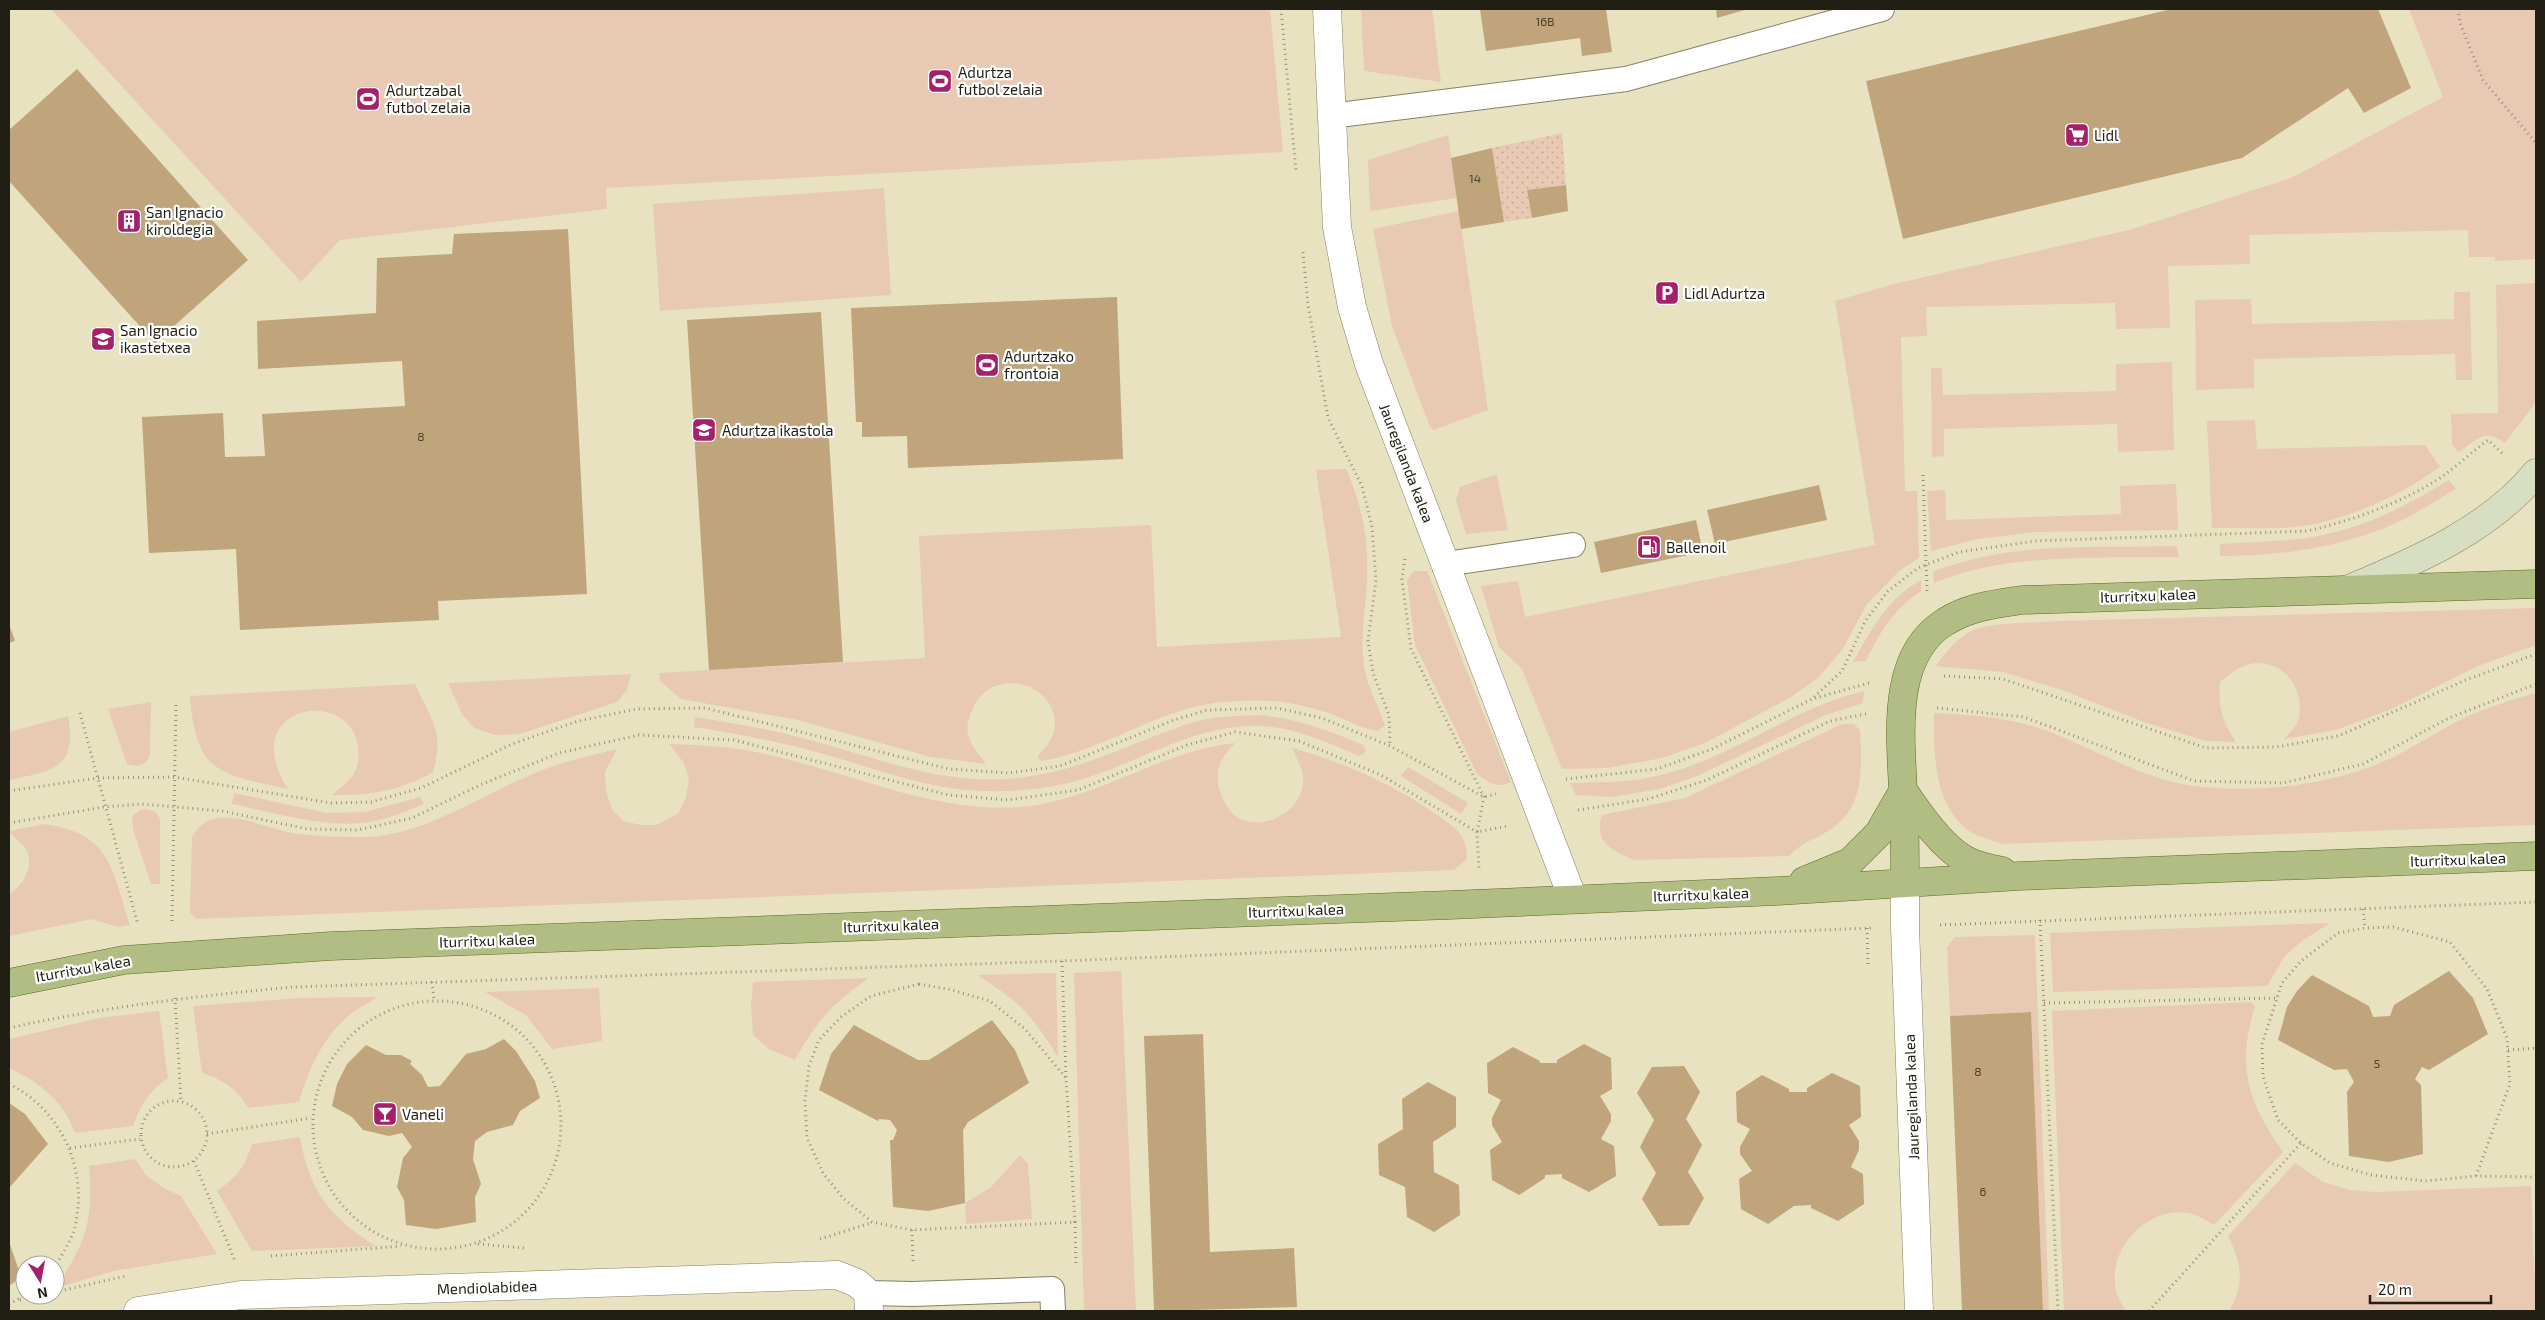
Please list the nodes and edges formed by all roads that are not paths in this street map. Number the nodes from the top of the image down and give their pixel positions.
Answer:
1 (1327, 9) edge
2 (1882, 9) edge
3 (1331, 116) junction
4 (2532, 478) edge
5 (1573, 544) dead end
6 (1446, 564) junction
7 (2536, 584) edge
8 (2349, 589) junction
9 (1903, 790) junction
10 (2536, 856) edge
11 (2019, 876) junction
12 (1905, 882) junction
13 (1776, 891) junction
14 (1573, 899) junction
15 (9, 983) edge
16 (868, 1302) edge
17 (138, 1311) edge
18 (1053, 1311) edge
19 (1919, 1311) edge

1 - 3 street, Jauregilanda kalea
2 - 3 lane
3 - 6 street, Jauregilanda kalea
4 - 8 main road
5 - 6 lane
6 - 14 street, Jauregilanda kalea
7 - 8 main road, Iturritxu kalea
8 - 9 main road, Iturritxu kalea
9 - 11 main road, Iturritxu kalea
9 - 12 main road, Iturritxu kalea
9 - 13 main road, Iturritxu kalea
10 - 11 main road, Iturritxu kalea
11 - 12 main road, Iturritxu kalea
12 - 13 main road, Iturritxu kalea
12 - 19 street, Jauregilanda kalea
13 - 14 main road, Iturritxu kalea
14 - 15 main road, Iturritxu kalea
16 - 17 street, Mendiolabidea
16 - 18 lane

